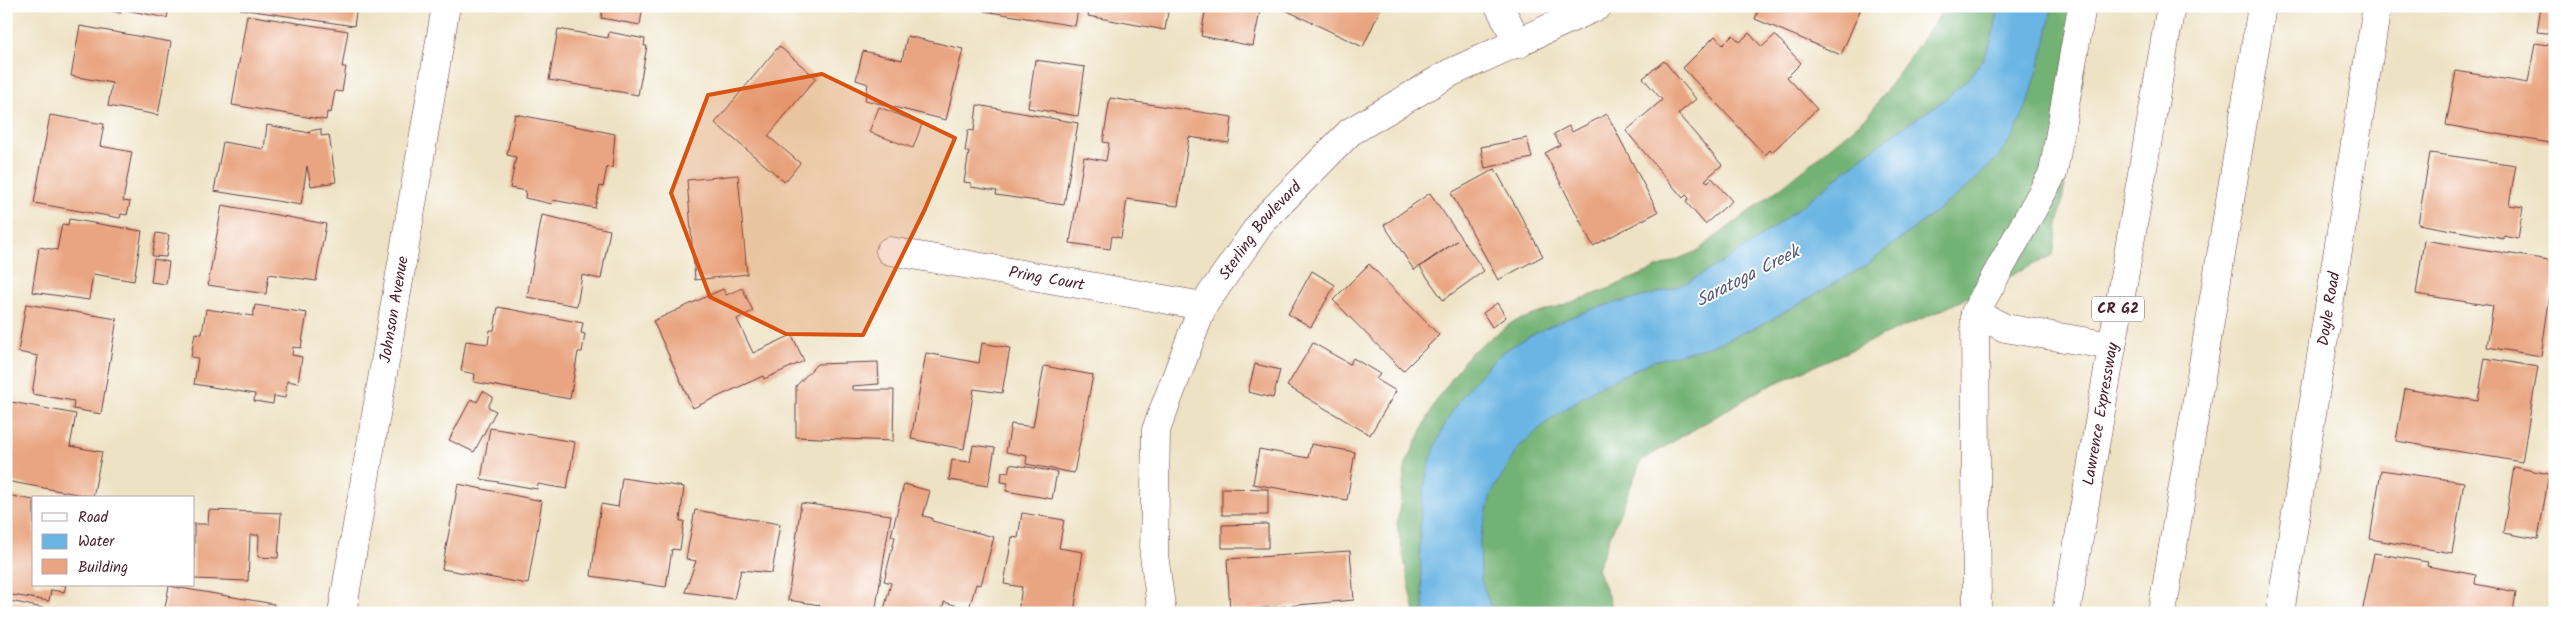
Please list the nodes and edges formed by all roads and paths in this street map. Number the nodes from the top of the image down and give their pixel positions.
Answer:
1 (446, 6) edge
2 (1499, 6) edge
3 (1598, 6) edge
4 (2082, 6) edge
5 (2171, 6) edge
6 (2262, 6) edge
7 (2377, 6) edge
8 (1519, 44) junction
9 (890, 252) dead end
10 (1203, 306) junction
11 (1975, 313) junction
12 (2112, 346) junction
13 (342, 613) edge
14 (1162, 613) edge
15 (1977, 613) edge
16 (2066, 613) edge
17 (2162, 613) edge
18 (2280, 613) edge

1 - 13 main road, Johnson Avenue
2 - 8 main road
3 - 8 main road, Sterling Boulevard
4 - 11 main road
5 - 12 main road, Lawrence Expressway / CR G2
6 - 17 main road
7 - 18 main road, Doyle Road
8 - 10 main road, Sterling Boulevard
9 - 10 main road, Pring Court
10 - 14 main road, Sterling Boulevard
11 - 12 main road
11 - 15 main road
12 - 16 main road, Lawrence Expressway / CR G2

